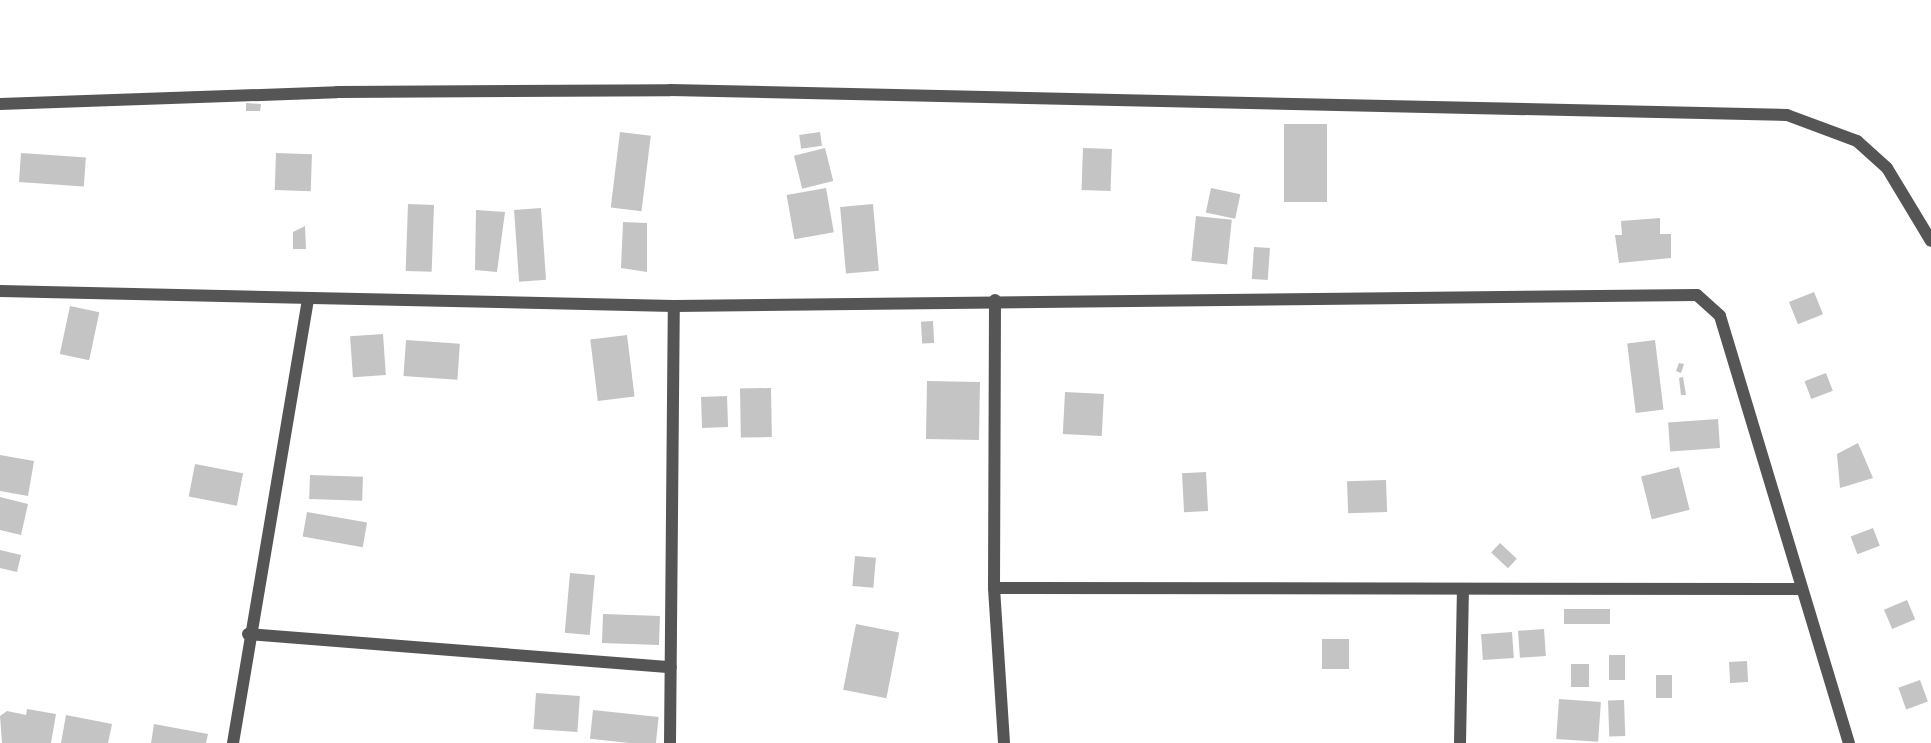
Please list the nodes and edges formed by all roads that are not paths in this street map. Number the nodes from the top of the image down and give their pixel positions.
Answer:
1 (0, 104) edge
2 (1931, 241) edge
3 (0, 291) edge
4 (308, 298) junction
5 (995, 300) junction
6 (674, 306) junction
7 (994, 588) junction
8 (1463, 589) junction
9 (1800, 589) junction
10 (248, 634) junction
11 (671, 667) junction
12 (233, 743) edge
13 (670, 743) edge
14 (1004, 743) edge
15 (1460, 743) edge
16 (1849, 743) edge

1 - 2 street
3 - 4 street
4 - 6 street
4 - 10 street
5 - 6 street
5 - 7 street
5 - 9 street
6 - 11 street
7 - 8 street
7 - 14 street
8 - 9 street
8 - 15 street
9 - 16 street
10 - 11 street
10 - 12 street
11 - 13 street

